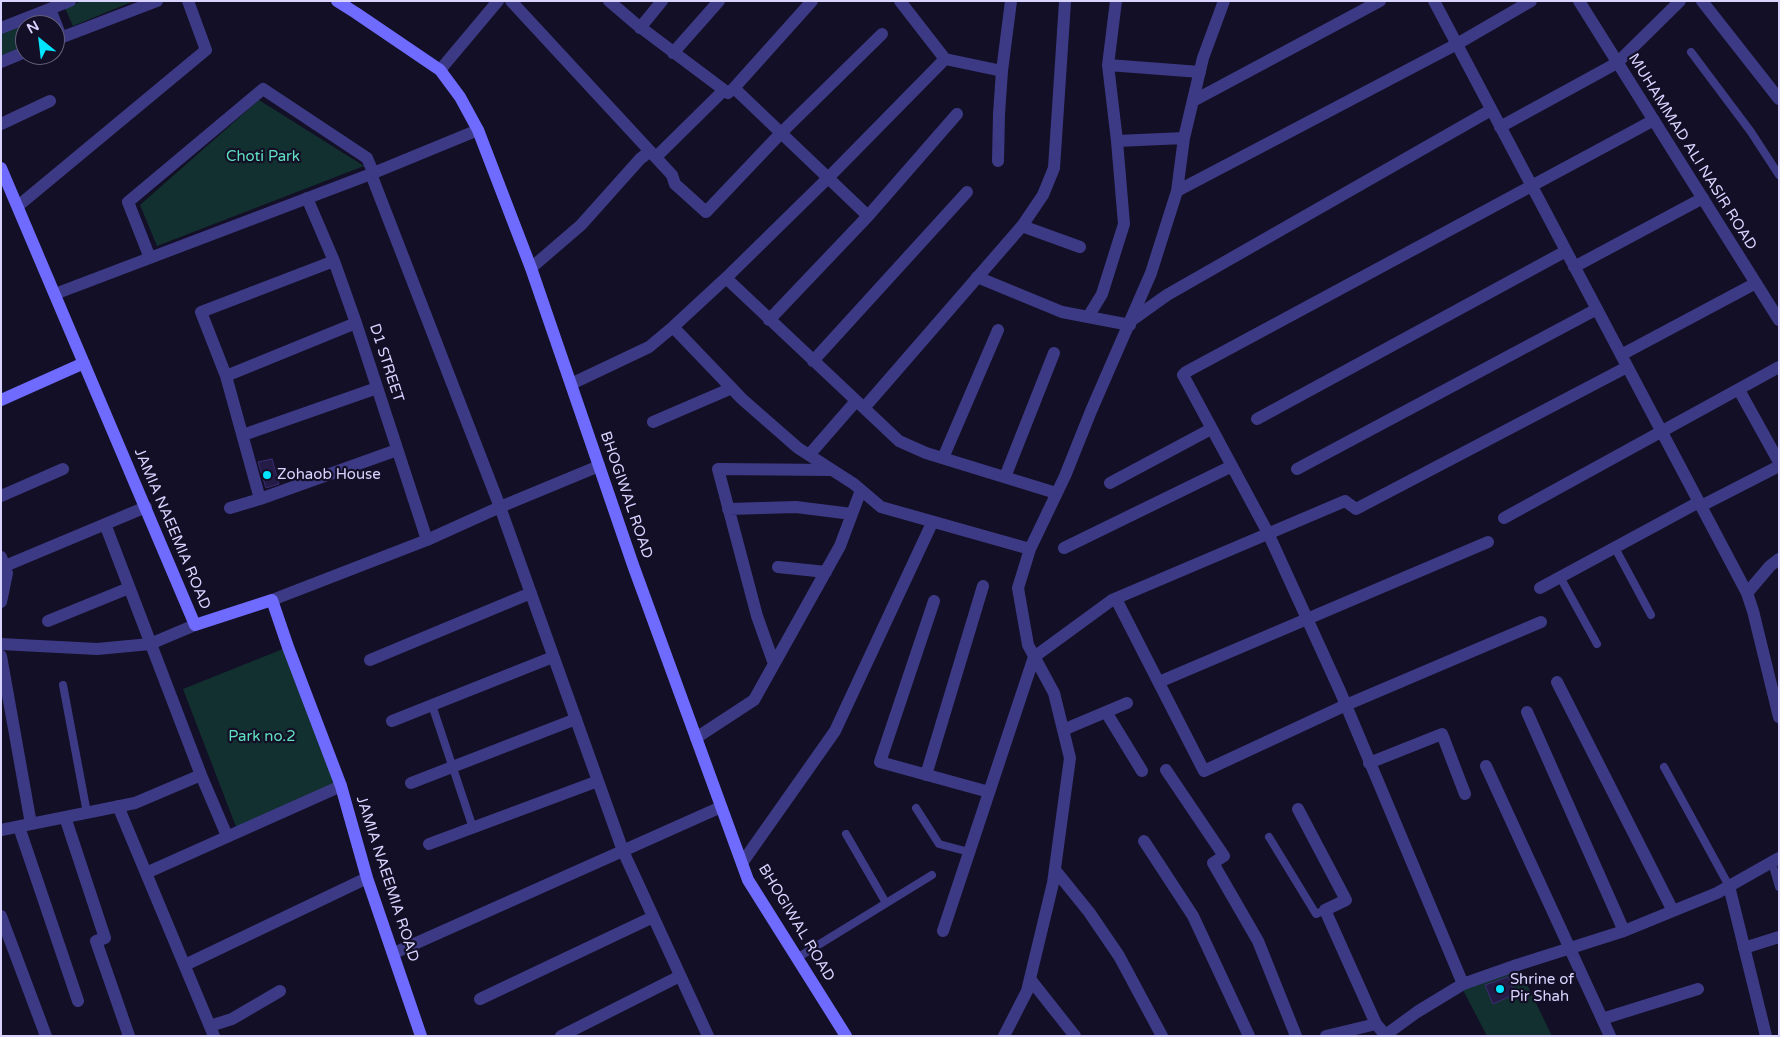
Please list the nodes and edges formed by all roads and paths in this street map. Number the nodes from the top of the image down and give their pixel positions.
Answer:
1 (70, 1) edge
2 (158, 1) edge
3 (188, 1) edge
4 (337, 1) edge
5 (511, 1) edge
6 (610, 1) edge
7 (662, 1) edge
8 (719, 1) edge
9 (812, 1) edge
10 (900, 1) edge
11 (1011, 1) edge
12 (1116, 1) edge
13 (1224, 1) edge
14 (1380, 1) edge
15 (1434, 1) edge
16 (1531, 1) edge
17 (1680, 1) edge
18 (1702, 1) edge
19 (496, 2) edge
20 (1065, 2) dead end
21 (1580, 2) edge
22 (50, 9) junction
23 (52, 15) edge
24 (1, 28) edge
25 (640, 28) junction
26 (882, 34) dead end
27 (65, 35) edge
28 (1456, 44) junction
29 (1691, 52) dead end
30 (674, 53) junction
31 (15, 56) edge
32 (945, 59) junction
33 (1, 62) edge
34 (1617, 63) junction
35 (1108, 65) junction
36 (440, 70) junction
37 (1002, 71) junction
38 (1200, 72) junction
39 (729, 89) junction
40 (1779, 99) edge
41 (50, 101) dead end
42 (1193, 101) junction
43 (1491, 110) junction
44 (957, 114) dead end
45 (1654, 120) junction
46 (1, 124) edge
47 (1500, 127) junction
48 (478, 130) junction
49 (781, 133) junction
50 (1184, 138) junction
51 (1117, 141) junction
52 (653, 154) junction
53 (998, 161) dead end
54 (1, 168) edge
55 (372, 173) junction
56 (1779, 175) edge
57 (828, 178) junction
58 (1531, 185) junction
59 (967, 192) dead end
60 (1177, 192) junction
61 (307, 198) junction
62 (1703, 198) junction
63 (18, 206) junction
64 (868, 216) junction
65 (1022, 226) junction
66 (1080, 247) dead end
67 (1566, 251) junction
68 (150, 258) junction
69 (334, 261) junction
70 (1574, 267) junction
71 (531, 268) junction
72 (978, 277) junction
73 (726, 278) junction
74 (1756, 283) junction
75 (55, 294) junction
76 (1597, 309) junction
77 (1088, 317) junction
78 (1778, 319) edge
79 (769, 320) junction
80 (1131, 322) junction
81 (356, 323) junction
82 (673, 327) junction
83 (998, 330) dead end
84 (1054, 353) dead end
85 (1621, 355) junction
86 (813, 361) junction
87 (84, 363) junction
88 (1627, 367) junction
89 (1779, 368) edge
90 (226, 376) junction
91 (571, 384) junction
92 (377, 388) junction
93 (732, 388) junction
94 (1739, 390) junction
95 (1, 400) edge
96 (860, 404) junction
97 (1257, 418) dead end
98 (653, 422) dead end
99 (1211, 429) junction
100 (1661, 432) junction
101 (243, 435) junction
102 (397, 450) junction
103 (809, 455) junction
104 (943, 458) junction
105 (1779, 462) edge
106 (599, 466) junction
107 (1232, 466) junction
108 (1779, 466) edge
109 (1297, 468) dead end
110 (63, 469) dead end
111 (831, 470) junction
112 (1005, 477) junction
113 (1110, 483) dead end
114 (861, 490) junction
115 (1056, 493) junction
116 (1, 496) edge
117 (260, 499) junction
118 (1700, 504) junction
119 (146, 507) junction
120 (500, 507) junction
121 (230, 508) dead end
122 (728, 509) junction
123 (852, 514) junction
124 (1504, 518) dead end
125 (932, 523) junction
126 (105, 524) junction
127 (1268, 533) junction
128 (427, 540) junction
129 (1488, 542) dead end
130 (1064, 548) dead end
131 (1615, 548) junction
132 (1030, 549) junction
133 (1779, 559) edge
134 (4, 567) edge
135 (778, 567) dead end
136 (826, 572) junction
137 (1560, 577) junction
138 (983, 586) dead end
139 (129, 588) junction
140 (1540, 588) dead end
141 (531, 593) junction
142 (1747, 593) junction
143 (1116, 599) junction
144 (272, 600) junction
145 (934, 600) dead end
146 (1, 602) edge
147 (1651, 616) dead end
148 (1307, 618) junction
149 (48, 621) dead end
150 (1541, 622) dead end
151 (195, 625) junction
152 (1, 644) edge
153 (150, 644) junction
154 (1597, 644) dead end
155 (1, 656) edge
156 (553, 657) junction
157 (1034, 657) junction
158 (370, 660) dead end
159 (774, 664) junction
160 (2, 676) edge
161 (1159, 682) junction
162 (1557, 682) dead end
163 (63, 685) dead end
164 (1127, 703) dead end
165 (432, 705) junction
166 (1346, 705) junction
167 (1106, 712) junction
168 (1527, 712) dead end
169 (1779, 717) edge
170 (576, 719) junction
171 (392, 721) dead end
172 (1063, 730) junction
173 (696, 738) junction
174 (1369, 763) junction
175 (1486, 766) dead end
176 (452, 767) junction
177 (1664, 767) dead end
178 (1166, 770) dead end
179 (1142, 771) dead end
180 (201, 775) junction
181 (926, 775) junction
182 (598, 781) junction
183 (411, 783) dead end
184 (341, 786) junction
185 (989, 792) junction
186 (1465, 794) dead end
187 (118, 806) junction
188 (721, 807) junction
189 (916, 808) dead end
190 (1298, 809) dead end
191 (87, 812) junction
192 (65, 817) junction
193 (25, 826) junction
194 (472, 828) junction
195 (1, 830) edge
196 (846, 834) dead end
197 (227, 836) junction
198 (1269, 837) dead end
199 (1144, 840) dead end
200 (429, 844) dead end
201 (623, 851) junction
202 (969, 852) junction
203 (1775, 860) edge
204 (742, 863) junction
205 (1055, 870) junction
206 (146, 872) junction
207 (932, 875) dead end
208 (367, 878) junction
209 (1729, 886) junction
210 (1779, 887) edge
211 (886, 903) junction
212 (1325, 910) junction
213 (1673, 911) junction
214 (1, 916) edge
215 (653, 917) junction
216 (943, 931) dead end
217 (1624, 931) junction
218 (1779, 937) edge
219 (1568, 948) junction
220 (1744, 948) junction
221 (394, 954) junction
222 (797, 958) junction
223 (184, 965) junction
224 (680, 976) junction
225 (1030, 979) junction
226 (1463, 984) junction
227 (1698, 989) dead end
228 (280, 991) dead end
229 (480, 999) dead end
230 (78, 1001) dead end
231 (1602, 1019) junction
232 (1376, 1024) junction
233 (212, 1031) edge
234 (421, 1035) edge
235 (706, 1035) edge
236 (1385, 1035) edge
237 (46, 1036) edge
238 (129, 1036) edge
239 (561, 1036) edge
240 (846, 1036) edge
241 (1004, 1036) edge
242 (1076, 1036) edge
243 (1162, 1036) edge
244 (1249, 1036) edge
245 (1296, 1036) edge
246 (1326, 1036) edge
247 (1610, 1036) edge
248 (1766, 1036) edge

1 - 22 street
2 - 27 street
3 - 63 street
4 - 36 main road, BHOGIWAL ROAD
5 - 52 street
6 - 25 street
7 - 25 street
8 - 30 street
9 - 39 street
10 - 32 street
11 - 37 street
12 - 35 street
13 - 38 street
14 - 42 street
15 - 28 street
16 - 28 street
17 - 34 street
18 - 40 street
19 - 36 street
20 - 65 street
21 - 34 street, MUHAMMAD ALI NASIR ROAD
22 - 23 street
22 - 24 street
25 - 30 street
26 - 49 street
28 - 43 street
28 - 60 street
29 - 56 lane
30 - 39 street
31 - 33 street
32 - 37 street
32 - 57 street
34 - 45 street, MUHAMMAD ALI NASIR ROAD
34 - 47 street
35 - 38 street
35 - 51 street
36 - 48 main road, BHOGIWAL ROAD
37 - 53 street
38 - 42 street
39 - 49 street
39 - 52 street
41 - 46 street
42 - 50 street
43 - 47 street
43 - 80 street
44 - 64 street
45 - 58 street
45 - 62 street, MUHAMMAD ALI NASIR ROAD
47 - 58 street
48 - 55 street
48 - 71 main road, BHOGIWAL ROAD
49 - 52 street
49 - 57 street
50 - 51 street
50 - 60 street
51 - 77 street
52 - 71 street
54 - 63 main road, JAMIA NAEEMIA ROAD
55 - 61 street
55 - 68 street
55 - 120 street
57 - 64 street
57 - 73 street
58 - 67 street
58 - 99 street
59 - 86 street
60 - 80 street
61 - 68 street
61 - 69 street, D1 STREET
62 - 70 street
62 - 74 street, MUHAMMAD ALI NASIR ROAD
63 - 75 main road, JAMIA NAEEMIA ROAD
64 - 79 street
65 - 66 street
65 - 72 street
67 - 70 street
67 - 97 street
68 - 75 street
69 - 81 street, D1 STREET
69 - 90 street
70 - 76 street
71 - 91 main road, BHOGIWAL ROAD
72 - 77 street
72 - 96 street
73 - 79 street
73 - 82 street
74 - 78 street, MUHAMMAD ALI NASIR ROAD
74 - 85 street
75 - 87 main road, JAMIA NAEEMIA ROAD
76 - 85 street
76 - 109 street
77 - 80 street
79 - 86 street
80 - 115 street
81 - 90 street
81 - 92 street, D1 STREET
82 - 91 street
82 - 93 street
83 - 104 street
84 - 112 street
85 - 88 street
86 - 96 street
87 - 95 main road
87 - 119 main road, JAMIA NAEEMIA ROAD
88 - 100 street
88 - 127 street
89 - 94 street
90 - 101 street
91 - 106 main road, BHOGIWAL ROAD
92 - 101 street
92 - 102 street, D1 STREET
93 - 98 street
93 - 103 street
94 - 100 street
94 - 105 street
96 - 103 street
96 - 104 street
99 - 107 street
99 - 113 street
100 - 118 street
100 - 124 street
101 - 117 street
102 - 117 street
102 - 128 street, D1 STREET
103 - 111 street
104 - 112 street
106 - 120 street
106 - 173 main road, BHOGIWAL ROAD
107 - 127 street
107 - 130 street
108 - 118 street
110 - 116 street
111 - 114 street
111 - 122 street
112 - 115 street
114 - 123 street
114 - 125 street
115 - 132 street
117 - 121 street
118 - 131 street
118 - 142 street
119 - 126 street
119 - 151 main road, JAMIA NAEEMIA ROAD
120 - 128 street
120 - 141 street
122 - 123 street
122 - 159 street
123 - 136 street
125 - 132 street
125 - 204 street
126 - 134 street
126 - 139 street
127 - 143 street
127 - 148 street
128 - 144 street
129 - 148 street
131 - 137 street
131 - 147 lane
132 - 157 street
133 - 142 street
134 - 146 street
135 - 136 street
136 - 159 street
137 - 140 street
137 - 154 lane
138 - 181 street
139 - 149 street
139 - 153 street
141 - 156 street
141 - 158 street
142 - 169 street
143 - 157 street
143 - 161 street
144 - 151 main road, JAMIA NAEEMIA ROAD
144 - 184 main road, JAMIA NAEEMIA ROAD
145 - 181 street
148 - 161 street
148 - 166 street
150 - 166 street
151 - 153 street
152 - 153 street
153 - 180 street
155 - 160 street
156 - 165 street
156 - 170 street
157 - 172 street
157 - 185 street
159 - 173 street
160 - 193 street
161 - 166 street
162 - 213 street
163 - 191 lane
164 - 167 street
165 - 171 street
165 - 176 lane
166 - 174 street
167 - 172 street
167 - 179 street
168 - 217 street
170 - 176 street
170 - 182 street
172 - 205 street
173 - 188 main road, BHOGIWAL ROAD
174 - 186 street
174 - 226 street
175 - 219 street
176 - 183 street
176 - 194 lane
177 - 209 lane
178 - 245 street
180 - 187 street
180 - 197 street
181 - 185 street
182 - 194 street
182 - 201 street
184 - 197 street
184 - 208 main road, JAMIA NAEEMIA ROAD
185 - 202 street
187 - 191 street
187 - 206 street
188 - 201 street
188 - 204 main road, BHOGIWAL ROAD
189 - 202 lane
190 - 212 street
191 - 192 street
192 - 193 street
192 - 238 street
193 - 195 street
193 - 230 street
194 - 200 street
196 - 211 lane
197 - 206 street
198 - 212 lane
199 - 244 street
201 - 215 street
201 - 221 street
202 - 216 street
203 - 209 street
203 - 210 lane
204 - 222 main road, BHOGIWAL ROAD
205 - 225 street
205 - 243 street
206 - 223 street
207 - 211 lane
208 - 221 main road, JAMIA NAEEMIA ROAD
208 - 223 street
209 - 213 street
209 - 220 street
211 - 222 lane
212 - 232 street
213 - 217 street
214 - 237 street
215 - 224 street
215 - 229 street
217 - 219 street
218 - 220 street
219 - 226 street
219 - 231 street
220 - 248 street
221 - 234 main road, JAMIA NAEEMIA ROAD
222 - 240 main road, BHOGIWAL ROAD
223 - 233 street
224 - 235 street
224 - 239 street
225 - 241 street
225 - 242 street
226 - 236 street
227 - 231 street
228 - 233 street
231 - 247 street
232 - 236 street
232 - 246 street

